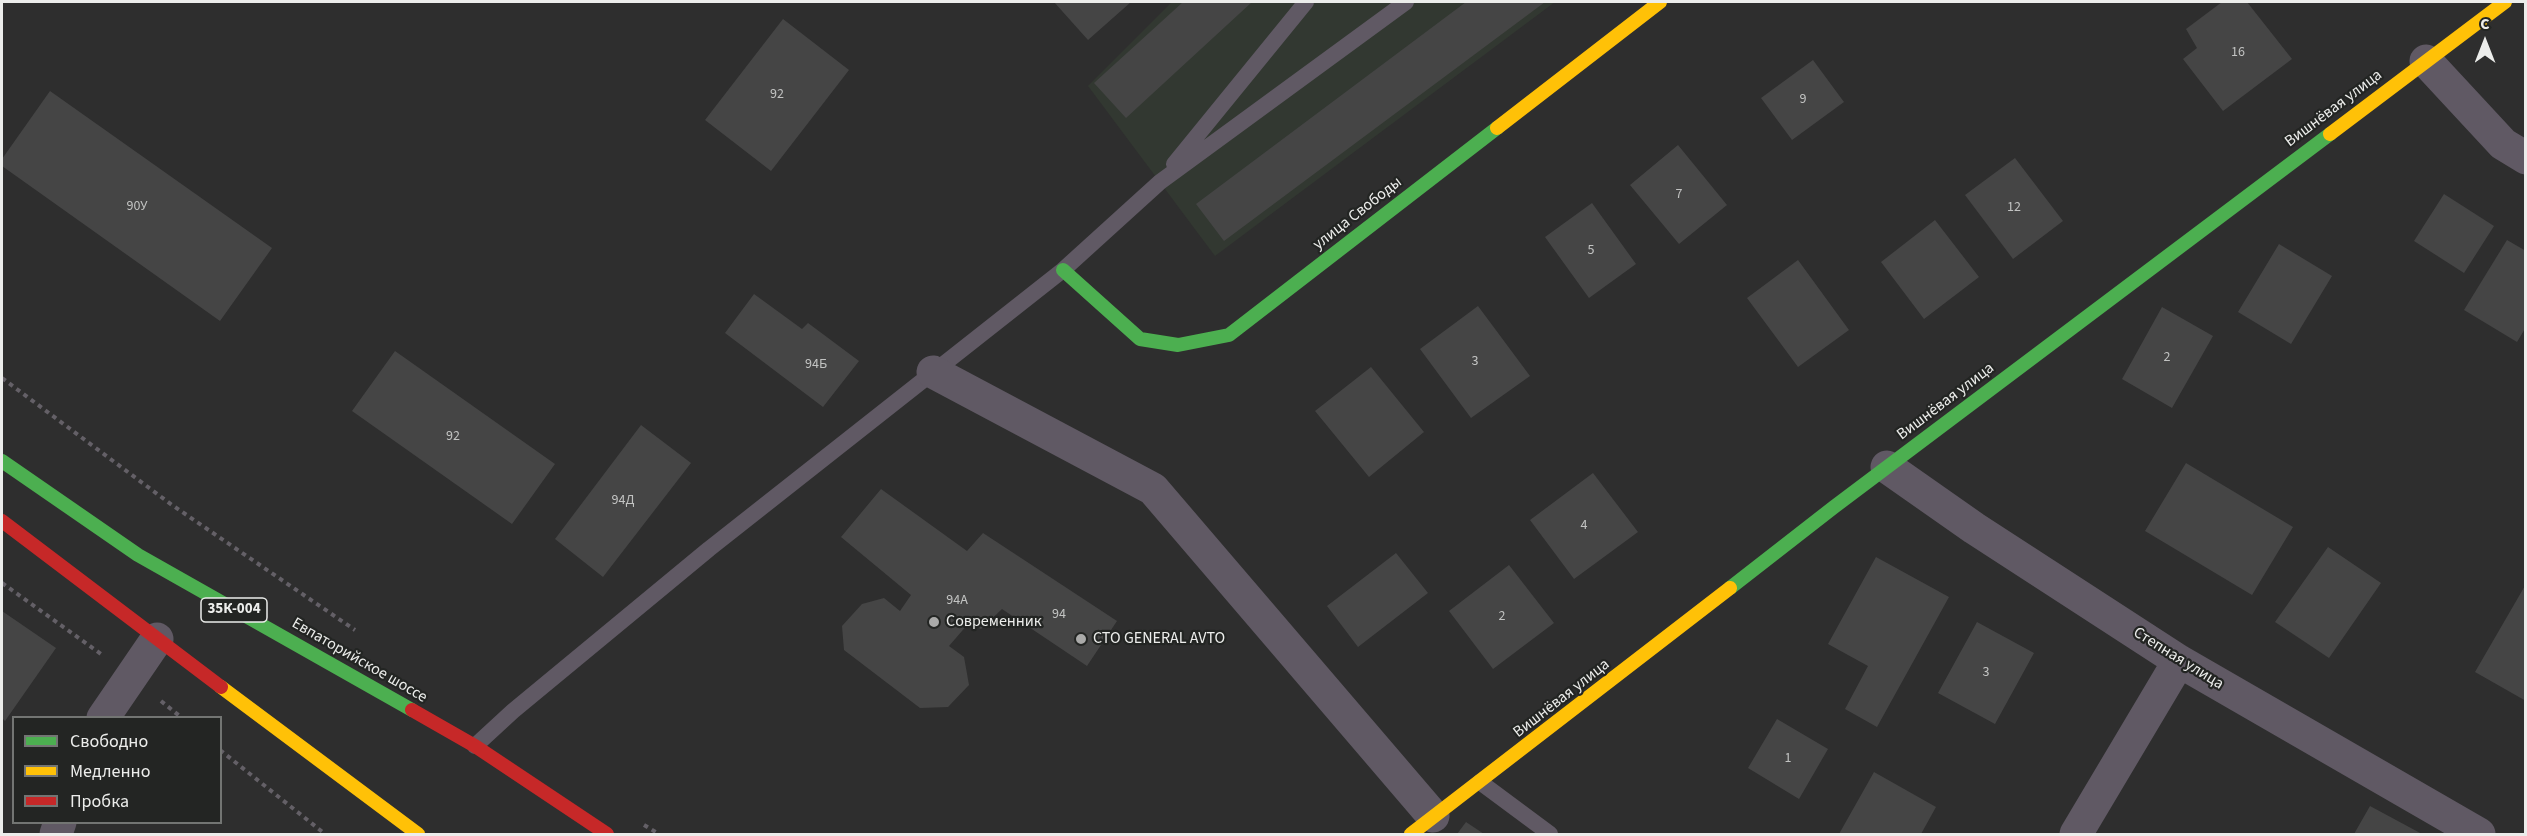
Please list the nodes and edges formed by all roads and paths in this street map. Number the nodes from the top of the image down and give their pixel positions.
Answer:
1 (1306, 2) edge
2 (1406, 2) edge
3 (1660, 2) edge
4 (2505, 2) edge
5 (2426, 61) junction
6 (2526, 158) edge
7 (1160, 182) junction
8 (1063, 270) junction
9 (933, 372) junction
10 (2, 378) edge
11 (2, 461) edge
12 (1887, 467) junction
13 (2, 520) edge
14 (2, 583) edge
15 (364, 637) dead end
16 (157, 639) junction
17 (2179, 661) junction
18 (131, 675) junction
19 (104, 716) edge
20 (475, 746) junction
21 (222, 752) edge
22 (1480, 782) junction
23 (543, 791) junction
24 (640, 822) dead end
25 (570, 825) dead end
26 (1422, 825) edge
27 (325, 834) edge
28 (418, 834) edge
29 (607, 834) edge
30 (658, 834) edge
31 (1550, 834) edge
32 (2076, 834) edge
33 (2479, 834) edge

1 - 7 lane
2 - 7 lane
3 - 8 street, улица Свободы
4 - 5 street, Вишнёвая улица
5 - 6 street
5 - 12 street, Вишнёвая улица
7 - 8 lane
8 - 9 lane
9 - 20 lane
9 - 26 street
10 - 15 path
11 - 20 street, Евпаторийское шоссе / 35К-004
12 - 17 street, Степная улица
12 - 22 street, Вишнёвая улица
13 - 16 street
14 - 18 path
16 - 18 street
16 - 28 street
17 - 32 street
17 - 33 street, Степная улица
18 - 19 street
20 - 23 street, Евпаторийское шоссе / 35К-004
21 - 27 path
22 - 26 street, Вишнёвая улица
22 - 31 lane
23 - 25 street
23 - 29 street, Евпаторийское шоссе / 35К-004
24 - 30 path

